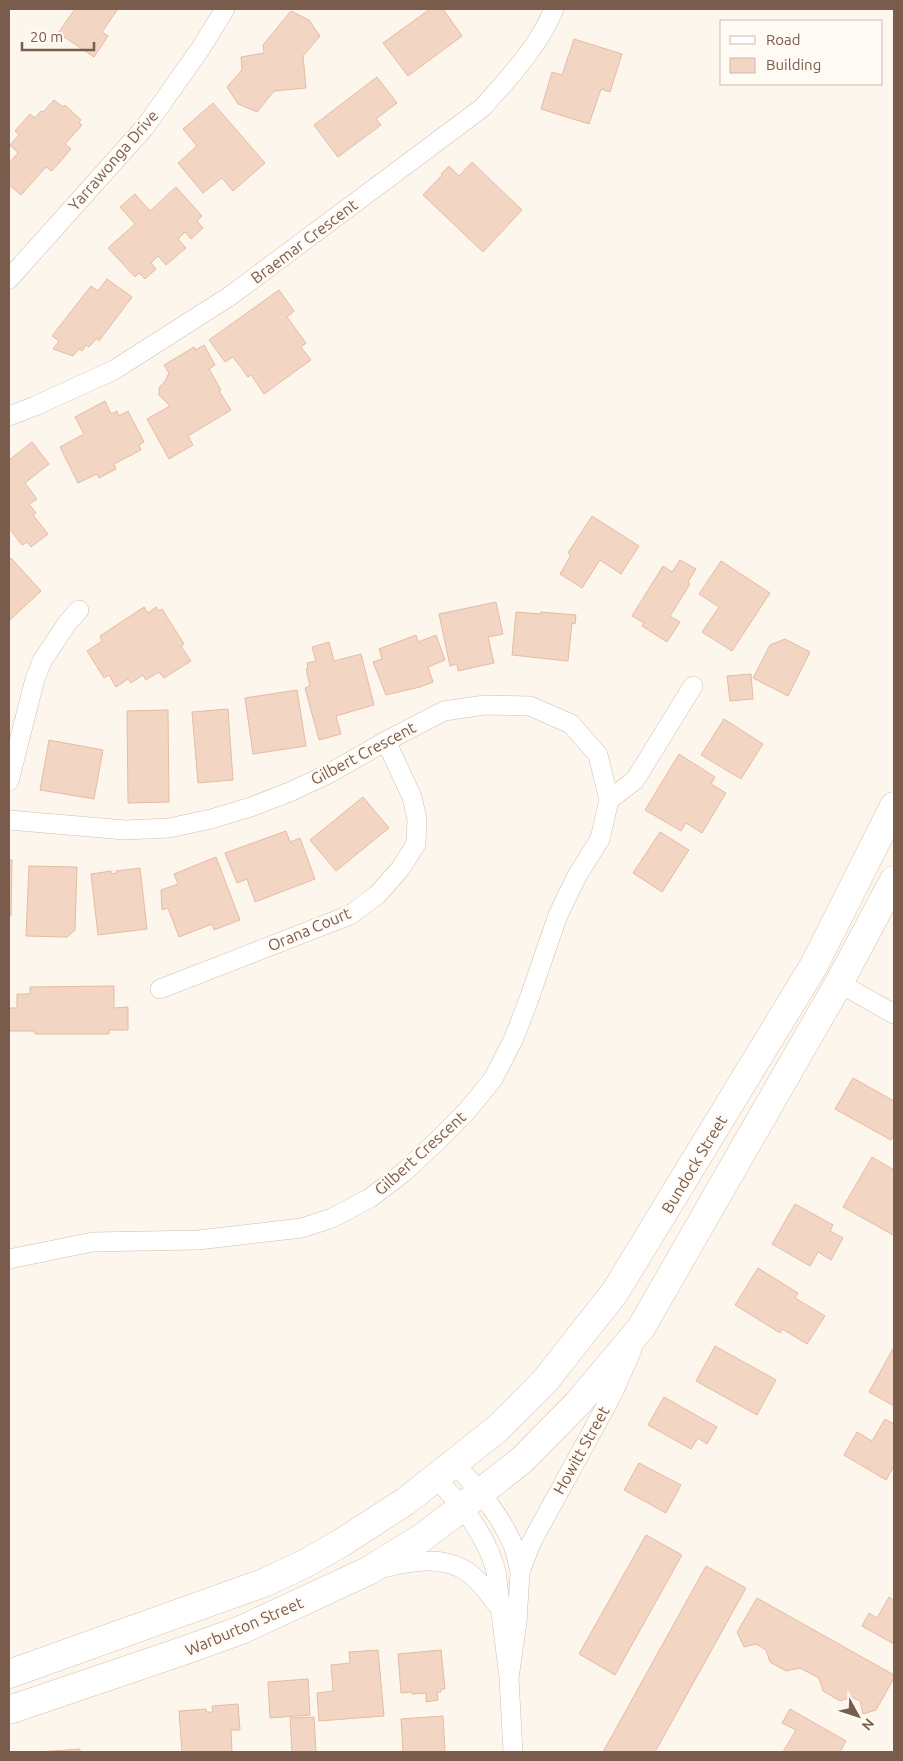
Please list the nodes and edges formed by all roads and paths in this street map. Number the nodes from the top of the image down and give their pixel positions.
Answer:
1 (225, 9) edge
2 (554, 9) edge
3 (9, 279) edge
4 (9, 416) edge
5 (78, 610) dead end
6 (693, 686) dead end
7 (386, 741) junction
8 (9, 781) edge
9 (610, 800) junction
10 (894, 806) edge
11 (9, 820) edge
12 (894, 880) edge
13 (839, 983) junction
14 (160, 988) dead end
15 (894, 1014) edge
16 (9, 1259) edge
17 (641, 1328) junction
18 (446, 1471) junction
19 (472, 1501) junction
20 (368, 1572) junction
21 (520, 1572) junction
22 (500, 1608) junction
23 (9, 1674) edge
24 (509, 1678) junction
25 (9, 1710) edge
26 (513, 1752) edge

1 - 3 street, Yarrawonga Drive
2 - 4 street, Braemar Crescent
5 - 8 street
6 - 9 street
7 - 9 street, Gilbert Crescent
7 - 11 street, Gilbert Crescent
7 - 14 street, Orana Court
9 - 16 street, Gilbert Crescent
10 - 18 main road, Bundock Street
12 - 13 main road
13 - 15 street
13 - 17 main road
17 - 19 main road
17 - 21 street, Howitt Street
18 - 19 street, Howitt Street
18 - 23 main road, Warburton Street
19 - 20 main road, Warburton Street
19 - 21 street, Howitt Street
19 - 22 street, Howitt Street
20 - 22 street
20 - 25 main road, Warburton Street
21 - 24 street, Howitt Street
22 - 24 street, Howitt Street
24 - 26 street, Howitt Street

